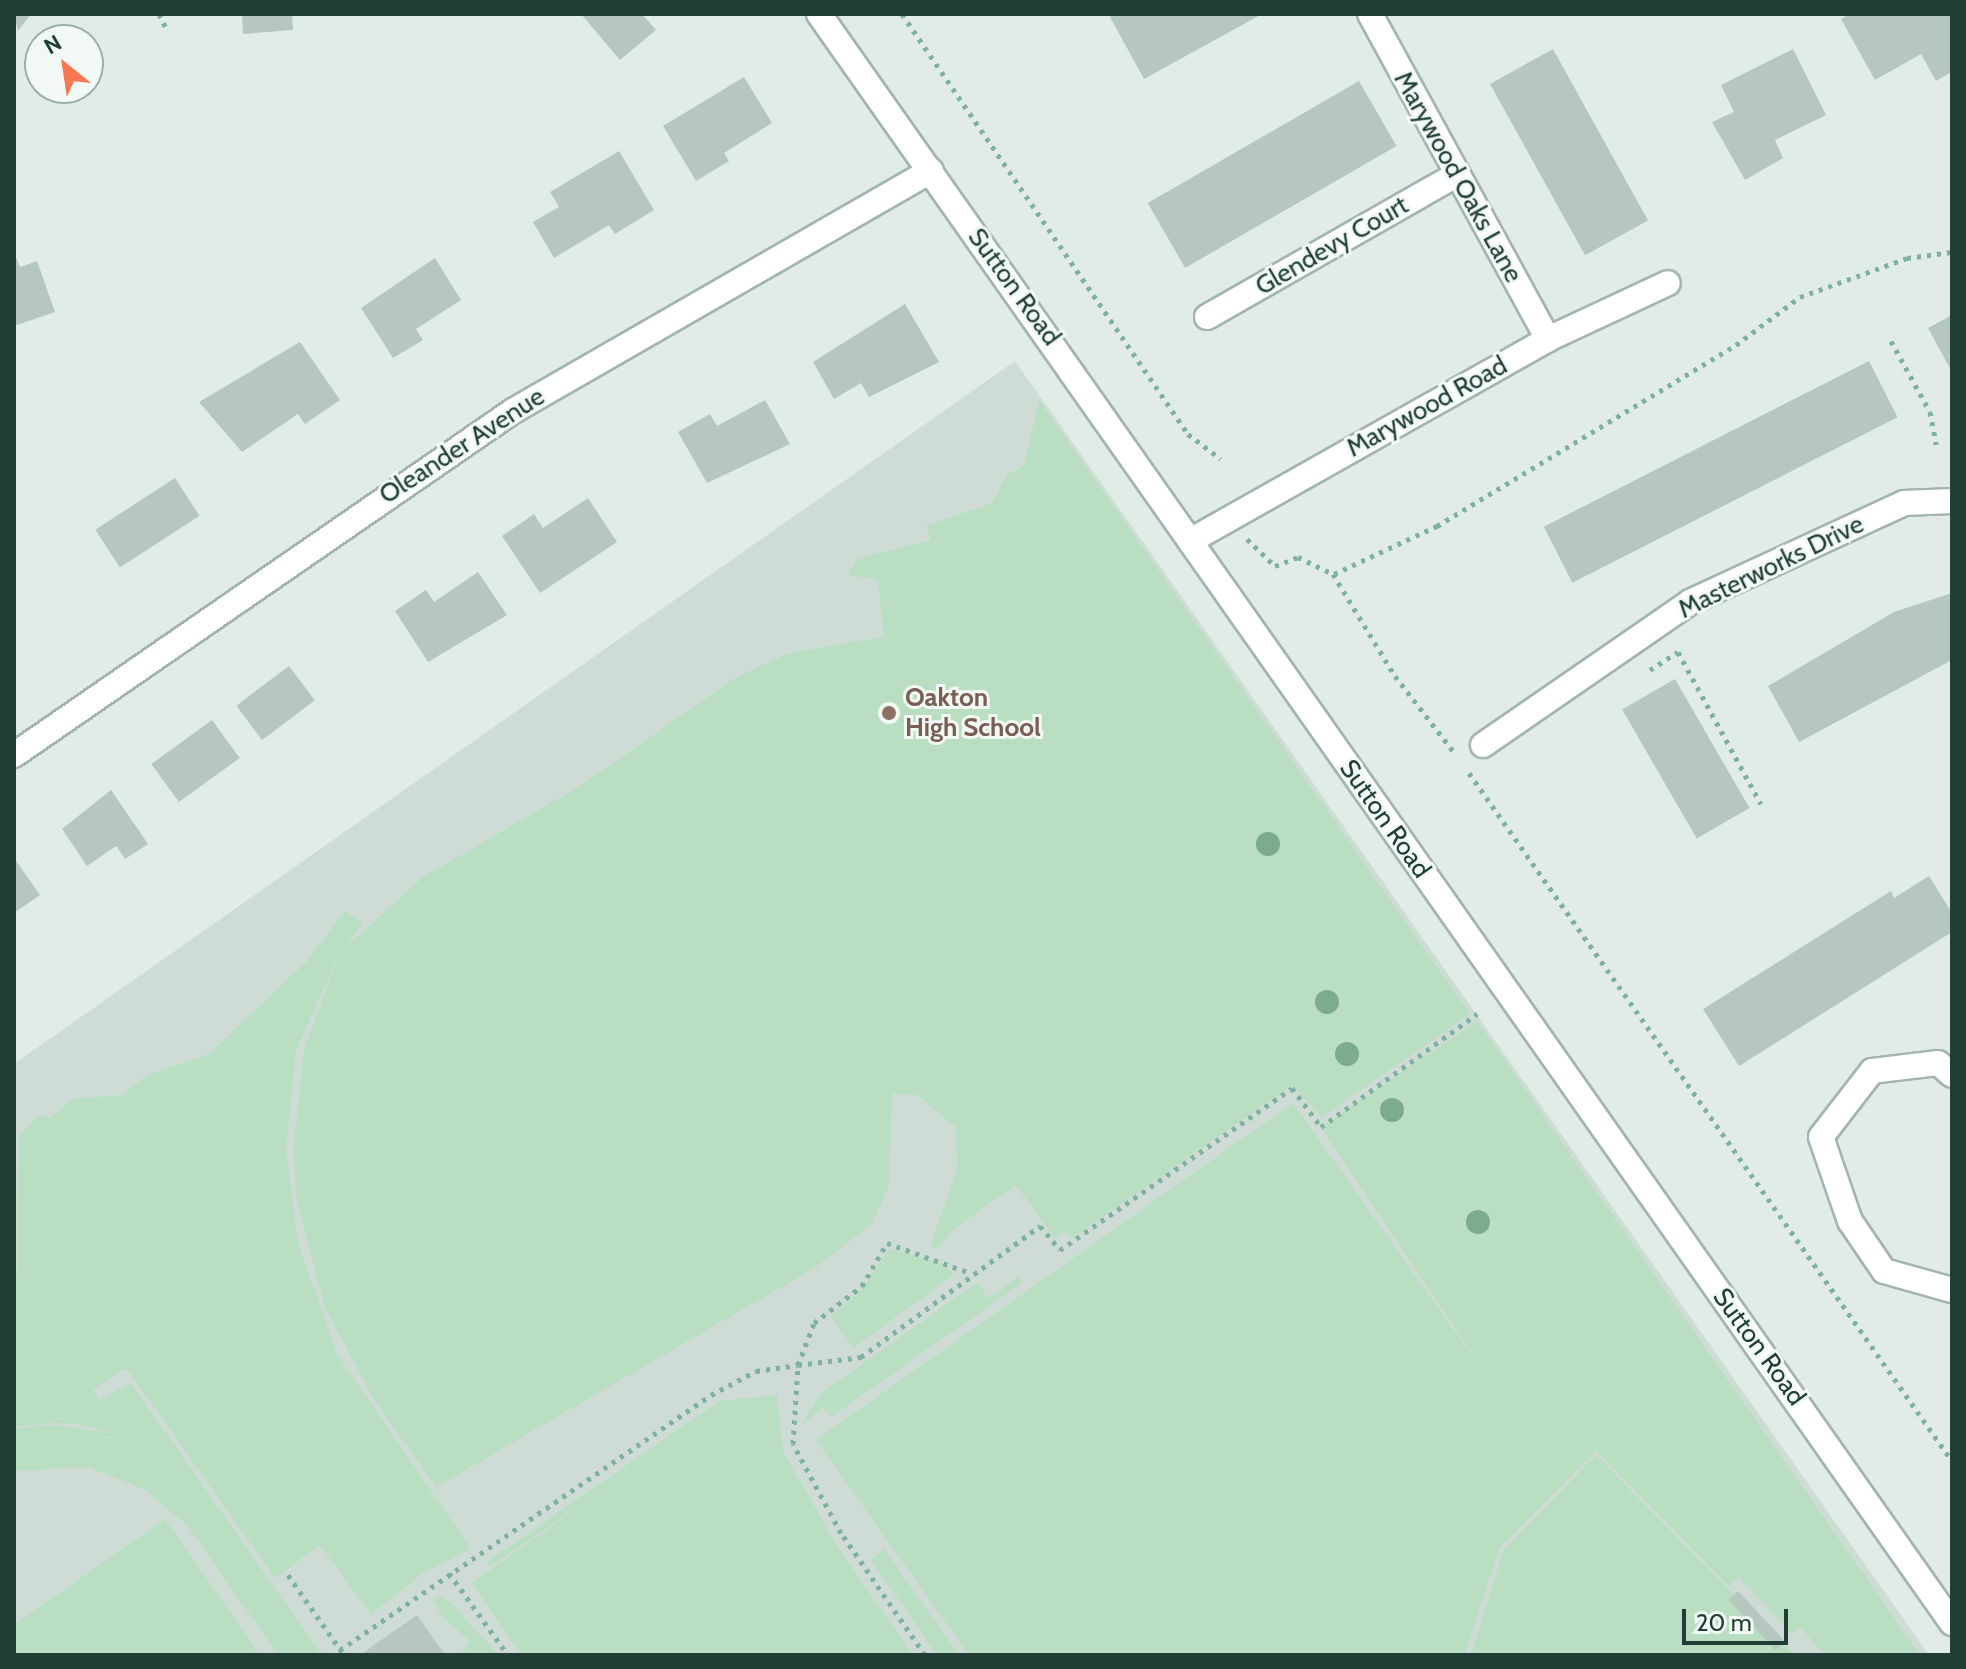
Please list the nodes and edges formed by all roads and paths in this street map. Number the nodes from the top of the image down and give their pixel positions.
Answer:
1 (159, 14) edge
2 (819, 14) edge
3 (902, 14) edge
4 (1370, 14) edge
5 (167, 30) dead end
6 (931, 171) junction
7 (1456, 175) junction
8 (1952, 252) edge
9 (1668, 283) dead end
10 (1207, 317) dead end
11 (1548, 339) junction
12 (1891, 341) dead end
13 (1936, 444) dead end
14 (1221, 459) dead end
15 (1952, 501) edge
16 (1247, 538) dead end
17 (1190, 541) junction
18 (1333, 574) junction
19 (1638, 677) dead end
20 (1483, 745) dead end
21 (14, 755) edge
22 (1761, 804) dead end
23 (1477, 1014) dead end
24 (1952, 1075) edge
25 (971, 1273) junction
26 (1952, 1290) edge
27 (798, 1365) junction
28 (1952, 1461) edge
29 (449, 1573) junction
30 (288, 1575) dead end
31 (1952, 1623) edge
32 (342, 1653) edge
33 (508, 1655) edge
34 (925, 1655) edge

1 - 5 path
2 - 6 street, Sutton Road
3 - 14 path
4 - 7 street, Marywood Oaks Lane
6 - 17 street, Sutton Road
6 - 21 street, Oleander Avenue
7 - 10 street, Glendevy Court
7 - 11 street, Marywood Oaks Lane
8 - 18 path
9 - 11 street, Marywood Road
11 - 17 street, Marywood Road
12 - 13 path
15 - 20 street, Masterworks Drive
16 - 18 path
17 - 31 street, Sutton Road
18 - 28 path
19 - 22 path
23 - 25 path
24 - 26 street
25 - 27 path
25 - 27 path
27 - 29 path
27 - 34 path
29 - 32 path
29 - 33 path
30 - 32 path

